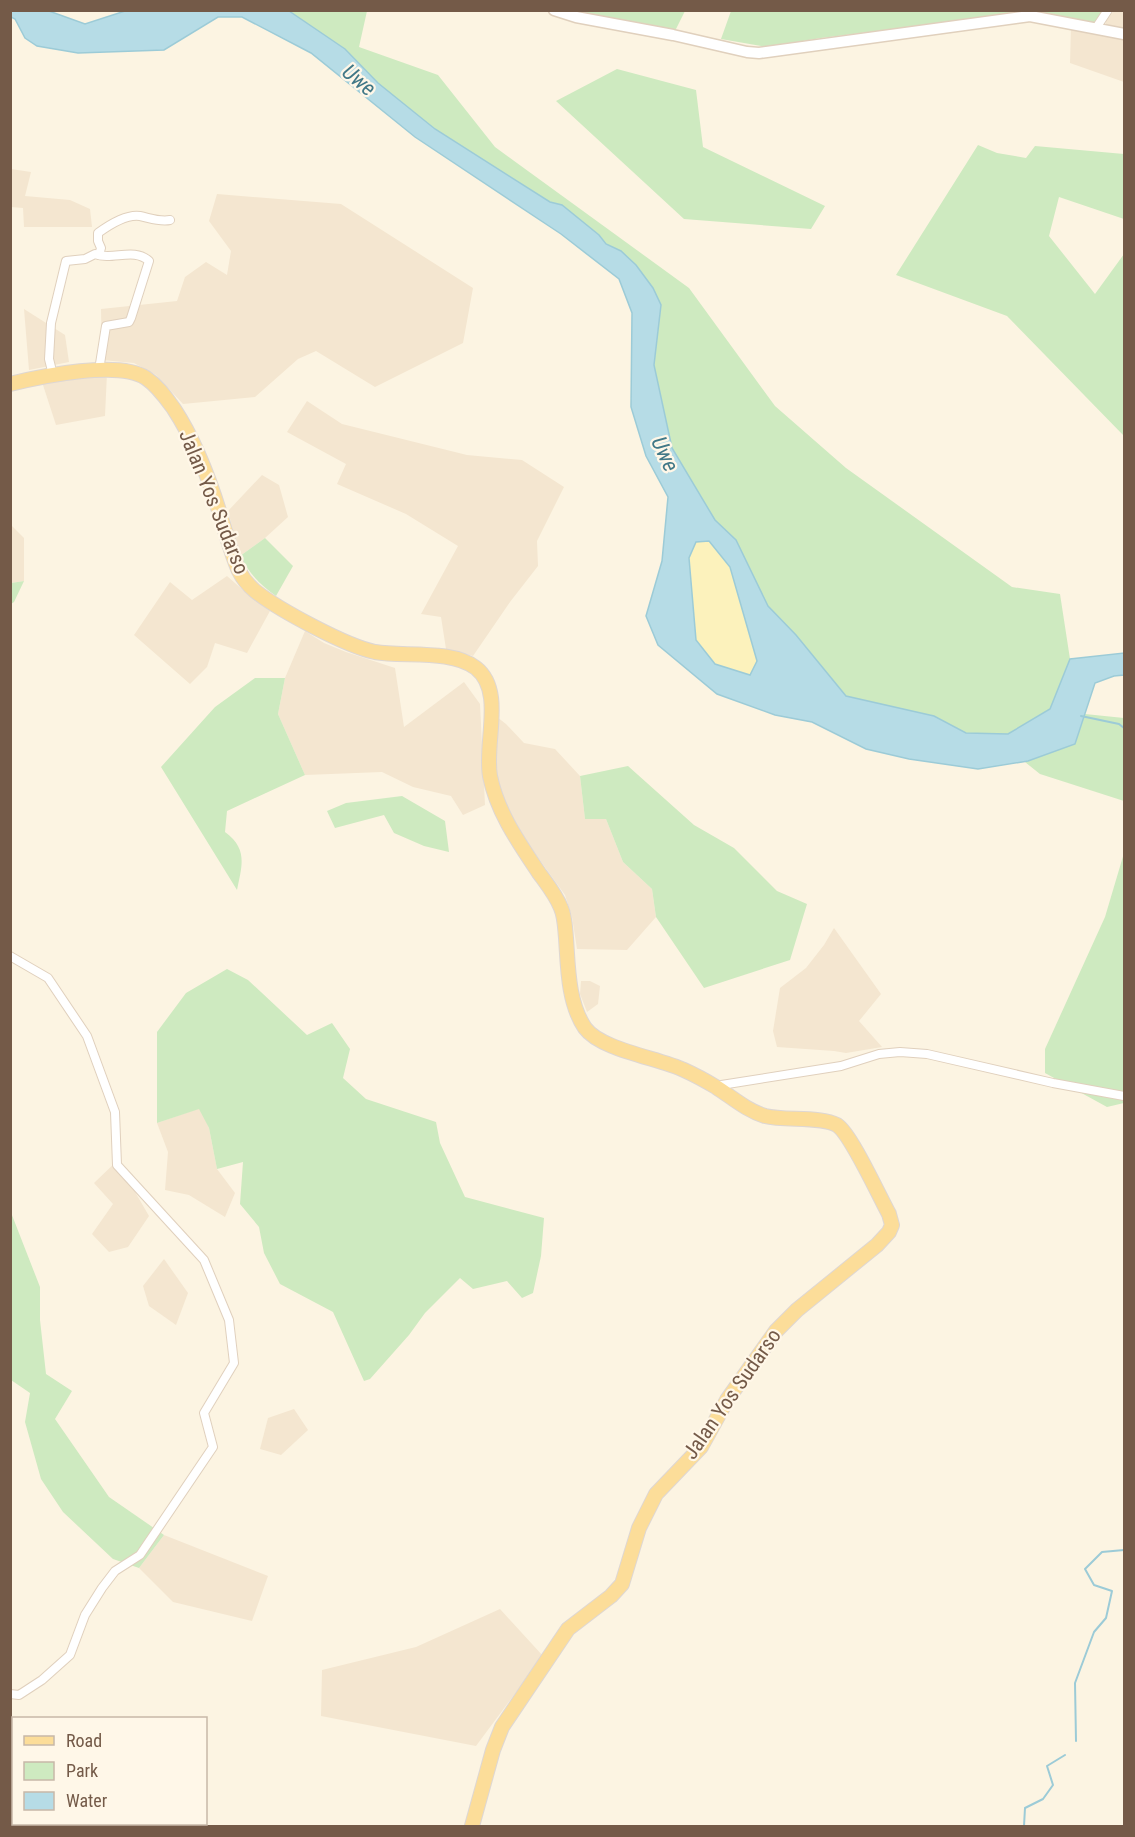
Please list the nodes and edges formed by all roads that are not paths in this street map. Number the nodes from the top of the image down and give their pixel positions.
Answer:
1 (554, 10) edge
2 (1108, 10) edge
3 (1096, 28) junction
4 (1125, 33) edge
5 (170, 220) dead end
6 (99, 255) junction
7 (99, 370) junction
8 (53, 375) junction
9 (10, 384) edge
10 (10, 956) edge
11 (715, 1086) junction
12 (1125, 1096) edge
13 (10, 1694) edge
14 (472, 1827) edge

1 - 3 street
2 - 3 street
3 - 4 street
5 - 6 street
6 - 7 street
6 - 8 street
7 - 8 main road, Jalan Yos Sudarso
7 - 11 main road, Jalan Yos Sudarso
8 - 9 main road, Jalan Yos Sudarso
10 - 13 street
11 - 12 street
11 - 14 main road, Jalan Yos Sudarso

